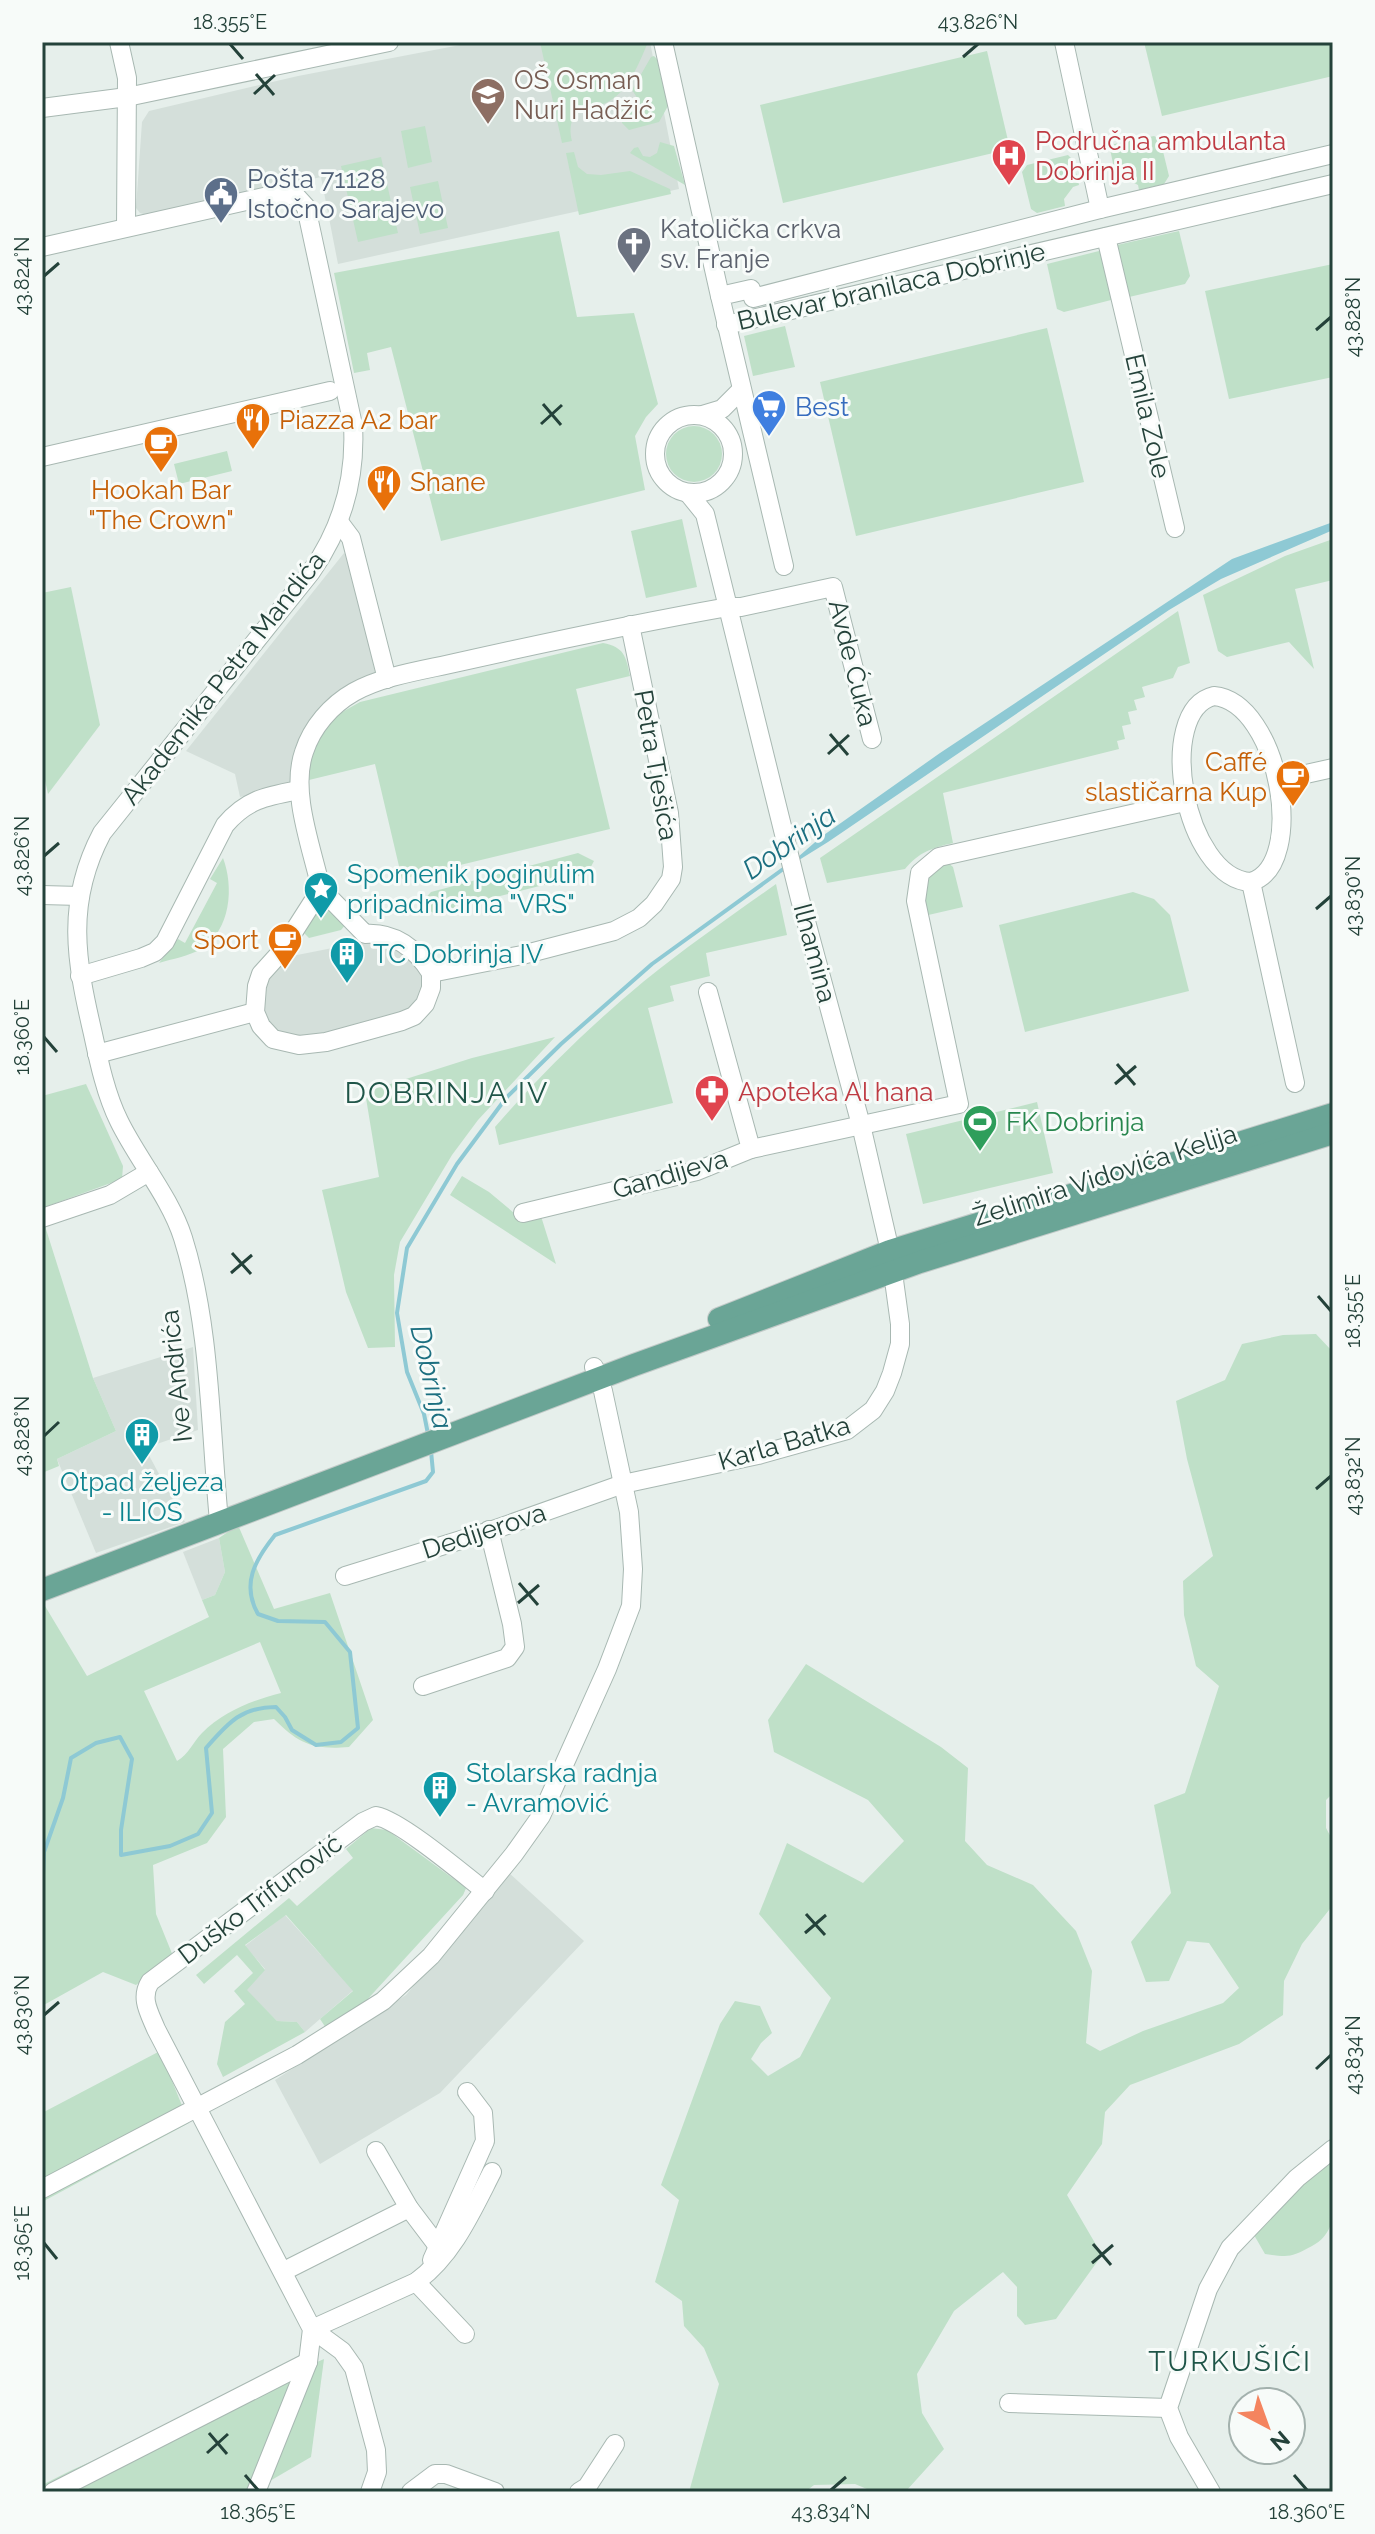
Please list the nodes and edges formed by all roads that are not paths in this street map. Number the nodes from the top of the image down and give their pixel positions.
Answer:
1 (119, 42) edge
2 (389, 42) edge
3 (663, 42) edge
4 (1064, 42) edge
5 (127, 97) junction
6 (42, 108) edge
7 (1333, 154) edge
8 (1333, 184) edge
9 (1100, 209) junction
10 (126, 227) junction
11 (1106, 237) junction
12 (42, 247) edge
13 (720, 296) junction
14 (726, 325) junction
15 (330, 391) dead end
16 (737, 395) junction
17 (702, 415) junction
18 (727, 433) junction
19 (42, 457) edge
20 (712, 489) junction
21 (688, 493) junction
22 (705, 514) junction
23 (339, 522) junction
24 (1175, 528) dead end
25 (784, 566) dead end
26 (728, 607) junction
27 (630, 625) junction
28 (387, 679) junction
29 (872, 739) dead end
30 (1333, 768) edge
31 (1279, 780) junction
32 (299, 790) junction
33 (1185, 802) junction
34 (1251, 882) junction
35 (321, 889) junction
36 (42, 895) edge
37 (80, 896) junction
38 (431, 973) junction
39 (80, 976) junction
40 (708, 992) dead end
41 (255, 1012) junction
42 (97, 1054) junction
43 (1295, 1083) dead end
44 (1333, 1114) edge
45 (861, 1125) junction
46 (1333, 1133) edge
47 (751, 1149) junction
48 (149, 1172) junction
49 (523, 1213) dead end
50 (42, 1218) edge
51 (892, 1262) junction
52 (596, 1373) junction
53 (623, 1484) junction
54 (219, 1521) junction
55 (489, 1530) junction
56 (345, 1576) dead end
57 (42, 1590) edge
58 (423, 1686) dead end
59 (485, 1891) junction
60 (467, 2092) dead end
61 (197, 2107) junction
62 (1333, 2149) edge
63 (376, 2151) dead end
64 (492, 2172) dead end
65 (42, 2189) edge
66 (409, 2208) junction
67 (437, 2245) junction
68 (284, 2271) junction
69 (421, 2278) junction
70 (312, 2329) junction
71 (465, 2334) dead end
72 (308, 2362) junction
73 (1009, 2403) dead end
74 (1168, 2408) junction
75 (615, 2444) dead end
76 (260, 2490) edge
77 (53, 2492) edge
78 (370, 2492) edge
79 (411, 2492) edge
80 (495, 2492) edge
81 (579, 2492) edge
82 (1211, 2492) edge

1 - 5 street
2 - 5 street
3 - 13 street
4 - 9 street
5 - 6 street
5 - 10 street
7 - 9 street, Bulevar branilaca Dobrinje
8 - 11 street, Bulevar branilaca Dobrinje
9 - 13 street, Bulevar branilaca Dobrinje
10 - 12 street, Akademika Petra Mandića
10 - 23 street, Akademika Petra Mandića
11 - 14 street, Bulevar branilaca Dobrinje
11 - 24 street, Emila Zole
13 - 14 street, Bulevar branilaca Dobrinje
14 - 16 street
15 - 19 street
16 - 17 street
16 - 18 street
16 - 25 street
17 - 18 street
17 - 21 street
18 - 20 street
20 - 21 street
20 - 22 street, Ilhamina
21 - 22 street, Ilhamina
22 - 26 street, Ilhamina
23 - 28 street
23 - 37 street, Akademika Petra Mandića
26 - 27 street
26 - 29 street, Avde Ćuka
26 - 45 street, Ilhamina
27 - 28 street
27 - 38 street, Petra Tješića
28 - 32 street
30 - 31 street
31 - 33 street
31 - 34 street
32 - 35 street
32 - 39 street
33 - 34 street
33 - 45 street
34 - 43 street
35 - 38 street
35 - 41 street
36 - 37 street
37 - 39 street, Akademika Petra Mandića
38 - 41 street
39 - 42 street, Akademika Petra Mandića
40 - 47 street, Gandijeva
41 - 42 street
42 - 48 street, Ive Andrića
44 - 51 main road, Želimira Vidovića Kelija
45 - 47 street
45 - 51 street, Ilhamina
46 - 51 main road, Želimira Vidovića Kelija
47 - 49 street, Gandijeva
48 - 50 street
48 - 54 street, Ive Andrića
51 - 52 main road
51 - 53 street, Karla Batka
52 - 53 street
52 - 54 main road
53 - 55 street, Dedijerova
53 - 59 street
54 - 57 main road
55 - 56 street, Dedijerova
55 - 58 street
59 - 61 street
59 - 61 street, Duško Trifunović
60 - 67 street
61 - 65 street
61 - 68 street, Duško Trifunović
62 - 74 street
63 - 66 street
64 - 69 street
66 - 67 street
66 - 68 street
67 - 69 street
68 - 70 street, Duško Trifunović
69 - 70 street
69 - 71 street
70 - 72 street
70 - 78 street
72 - 76 street
72 - 77 street
73 - 74 street
74 - 82 street
75 - 81 street
79 - 80 street

